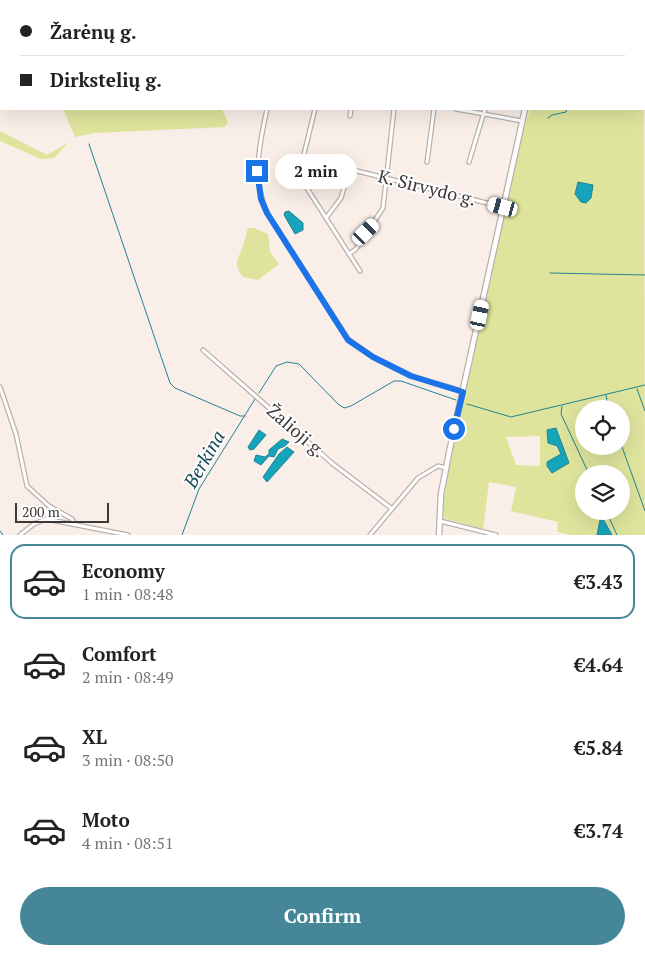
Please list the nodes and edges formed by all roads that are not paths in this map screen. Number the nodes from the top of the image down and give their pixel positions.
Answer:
1 (267, 110) edge
2 (315, 110) edge
3 (351, 110) edge
4 (394, 110) edge
5 (434, 110) edge
6 (461, 110) edge
7 (485, 110) edge
8 (524, 110) edge
9 (483, 114) junction
10 (350, 116) dead end
11 (522, 121) junction
12 (427, 162) dead end
13 (469, 162) dead end
14 (387, 178) junction
15 (503, 207) junction
16 (326, 218) junction
17 (349, 254) junction
18 (360, 271) dead end
19 (204, 350) dead end
20 (0, 387) edge
21 (463, 392) junction
22 (446, 468) junction
23 (391, 508) junction
24 (439, 521) junction
25 (75, 524) junction
26 (20, 535) edge
27 (128, 535) edge
28 (370, 535) edge
29 (440, 535) edge
30 (496, 535) edge

1 - 21 street
2 - 16 street
3 - 10 street
4 - 14 street
5 - 12 street
6 - 9 street
7 - 9 street
8 - 11 main road
9 - 11 street
9 - 13 street
11 - 15 main road
14 - 15 street, K. Sirvydo g.
14 - 16 street, K. Sirvydo g.
14 - 17 street
15 - 21 main road
16 - 17 street
17 - 18 street
19 - 23 street, Žalioji g.
20 - 25 street
21 - 22 main road
22 - 23 street
22 - 24 main road
23 - 28 street
24 - 29 main road
24 - 30 street
25 - 26 street
25 - 27 street

